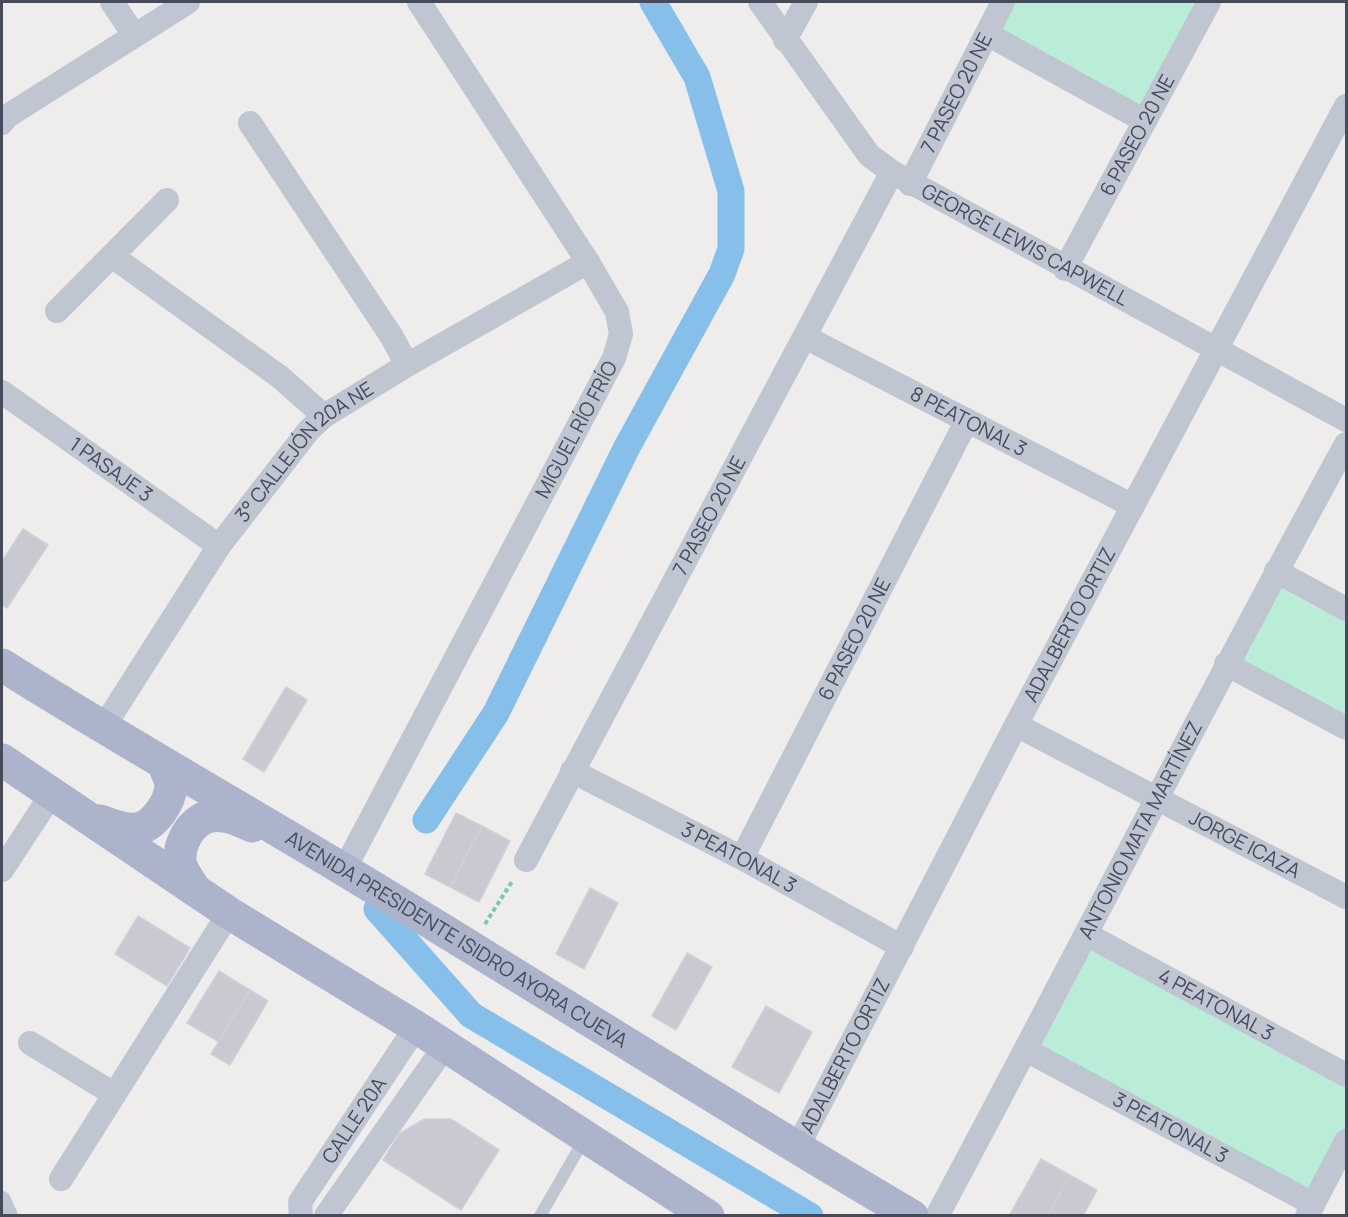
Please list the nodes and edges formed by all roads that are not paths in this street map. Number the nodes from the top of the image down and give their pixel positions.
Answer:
1 (112, 2) edge
2 (188, 2) edge
3 (419, 2) edge
4 (760, 2) edge
5 (806, 2) edge
6 (1003, 2) edge
7 (1202, 4) edge
8 (987, 34) junction
9 (134, 35) junction
10 (785, 40) junction
11 (1347, 106) edge
12 (3, 118) edge
13 (1145, 121) junction
14 (250, 123) dead end
15 (901, 178) junction
16 (167, 200) dead end
17 (112, 256) junction
18 (588, 262) junction
19 (1065, 269) junction
20 (57, 311) dead end
21 (805, 337) junction
22 (1216, 349) junction
23 (407, 365) junction
24 (2, 392) edge
25 (324, 416) junction
26 (967, 420) junction
27 (1347, 420) edge
28 (1347, 444) edge
29 (1133, 506) junction
30 (219, 546) junction
31 (1276, 571) junction
32 (1347, 609) edge
33 (1226, 664) junction
34 (2, 665) edge
35 (1016, 725) junction
36 (102, 728) junction
37 (1347, 728) edge
38 (2, 760) edge
39 (164, 764) junction
40 (572, 771) junction
41 (53, 792) junction
42 (1157, 800) junction
43 (93, 819) junction
44 (306, 848) junction
45 (742, 858) junction
46 (526, 860) road end
47 (2, 870) edge
48 (344, 870) junction
49 (195, 890) junction
50 (1347, 897) edge
51 (229, 913) junction
52 (1086, 934) junction
53 (902, 947) junction
54 (416, 1027) junction
55 (30, 1043) dead end
56 (445, 1046) junction
57 (1026, 1050) junction
58 (1347, 1075) edge
59 (114, 1094) junction
60 (586, 1137) junction
61 (1347, 1141) edge
62 (797, 1148) junction
63 (61, 1179) dead end
64 (2, 1200) edge
65 (1310, 1210) edge
66 (9, 1215) edge
67 (301, 1215) edge
68 (326, 1215) edge
69 (540, 1215) edge
70 (708, 1215) edge
71 (912, 1215) edge
72 (937, 1215) edge

1 - 9 street
2 - 9 street
3 - 18 street, MIGUEL RÍO FRÍO
4 - 10 street, GEORGE LEWIS CAPWELL
5 - 10 street
6 - 8 street, 7 PASEO 20 NE
7 - 13 street, 6 PASEO 20 NE
8 - 13 street
8 - 15 street, 7 PASEO 20 NE
9 - 12 street
10 - 15 street, GEORGE LEWIS CAPWELL
11 - 22 street, ADALBERTO ORTIZ
13 - 19 street, 6 PASEO 20 NE
14 - 23 street
15 - 19 street, GEORGE LEWIS CAPWELL
15 - 21 street, 7 PASEO 20 NE
16 - 17 street
17 - 20 street
17 - 25 street
18 - 23 street, 3° CALLEJÓN 20A NE
18 - 48 street, MIGUEL RÍO FRÍO
19 - 22 street, GEORGE LEWIS CAPWELL
21 - 26 street, 8 PEATONAL 3
21 - 40 street, 7 PASEO 20 NE
22 - 27 street, GEORGE LEWIS CAPWELL
22 - 29 street, ADALBERTO ORTIZ
23 - 25 street, 3° CALLEJÓN 20A NE
24 - 30 street, 1 PASAJE 3
25 - 30 street, 3° CALLEJÓN 20A NE
26 - 29 street, 8 PEATONAL 3
26 - 45 street, 6 PASEO 20 NE
28 - 31 street, ANTONIO MATA MARTÍNEZ
29 - 35 street, ADALBERTO ORTIZ
30 - 36 street, 3° CALLEJÓN 20A NE
31 - 32 street
31 - 33 street, ANTONIO MATA MARTÍNEZ
33 - 37 street
33 - 42 street, ANTONIO MATA MARTÍNEZ
34 - 36 main road, AVENIDA PRESIDENTE ISIDRO AYORA CUEVA
35 - 42 street, JORGE ICAZA
35 - 53 street, ADALBERTO ORTIZ
36 - 39 main road, AVENIDA PRESIDENTE ISIDRO AYORA CUEVA
38 - 41 main road
39 - 43 main road
39 - 44 main road, AVENIDA PRESIDENTE ISIDRO AYORA CUEVA
40 - 45 street, 3 PEATONAL 3
40 - 46 street, 7 PASEO 20 NE
41 - 43 main road
41 - 47 street
42 - 50 street, JORGE ICAZA
42 - 52 street, ANTONIO MATA MARTÍNEZ
43 - 49 main road
44 - 48 main road, AVENIDA PRESIDENTE ISIDRO AYORA CUEVA
44 - 49 main road
45 - 53 street, 3 PEATONAL 3
48 - 62 main road, AVENIDA PRESIDENTE ISIDRO AYORA CUEVA
49 - 51 main road
51 - 54 main road
51 - 59 street
52 - 57 street, ANTONIO MATA MARTÍNEZ
52 - 58 street, 4 PEATONAL 3
53 - 62 street, ADALBERTO ORTIZ
54 - 56 main road
54 - 67 street, CALLE 20A
55 - 59 street
56 - 60 main road
56 - 68 street, CALLE 20A
57 - 65 street, 3 PEATONAL 3
57 - 72 street, ANTONIO MATA MARTÍNEZ
59 - 63 street
60 - 69 lane
60 - 70 main road
61 - 65 street
62 - 71 main road, AVENIDA PRESIDENTE ISIDRO AYORA CUEVA
64 - 66 street

